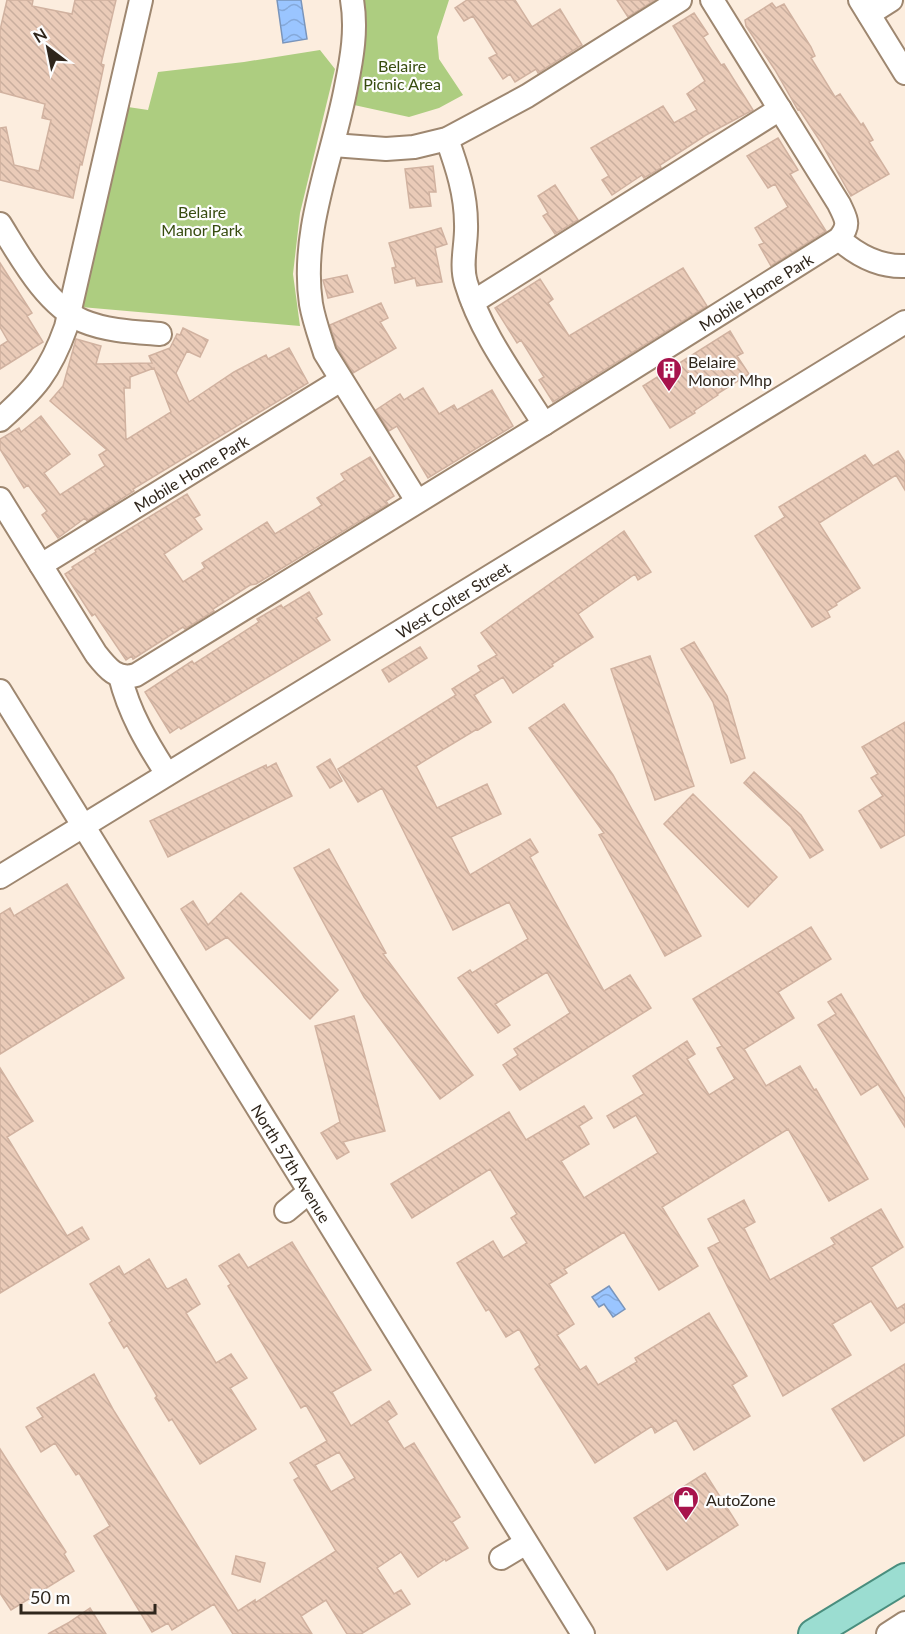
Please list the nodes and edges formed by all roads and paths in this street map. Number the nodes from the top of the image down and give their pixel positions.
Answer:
1 (141, 0) edge
2 (352, 0) edge
3 (680, 0) edge
4 (712, 0) edge
5 (891, 0) edge
6 (864, 7) edge
7 (905, 72) edge
8 (780, 109) junction
9 (447, 139) junction
10 (333, 145) junction
11 (0, 224) edge
12 (839, 239) junction
13 (905, 266) edge
14 (473, 302) junction
15 (69, 313) junction
16 (905, 322) edge
17 (160, 334) dead end
18 (341, 380) junction
19 (0, 420) edge
20 (544, 424) junction
21 (0, 499) edge
22 (417, 501) junction
23 (41, 565) junction
24 (120, 676) junction
25 (0, 691) edge
26 (167, 774) junction
27 (84, 825) junction
28 (0, 877) edge
29 (309, 1192) junction
30 (286, 1211) dead end
31 (526, 1543) junction
32 (501, 1558) dead end
33 (905, 1578) edge
34 (905, 1623) edge
35 (584, 1634) edge
36 (813, 1634) edge
37 (888, 1634) edge

1 - 15 street
2 - 10 street
3 - 9 street
4 - 8 street
5 - 6 street
6 - 7 street
8 - 12 street
8 - 14 street
9 - 10 street
9 - 14 street
10 - 18 street
11 - 15 street
12 - 13 street
12 - 20 street, Mobile Home Park
14 - 20 street
15 - 17 street
15 - 19 street
16 - 26 street, West Colter Street
18 - 22 street
18 - 23 street, Mobile Home Park
20 - 22 street, Mobile Home Park
21 - 23 street
22 - 24 street, Mobile Home Park
23 - 24 street
24 - 26 street
25 - 27 street, North 57th Avenue
26 - 27 street, West Colter Street
27 - 28 street, West Colter Street
27 - 29 street, North 57th Avenue
29 - 30 street
29 - 31 street, North 57th Avenue
31 - 32 street
31 - 35 street, North 57th Avenue
33 - 36 main road
34 - 37 street

